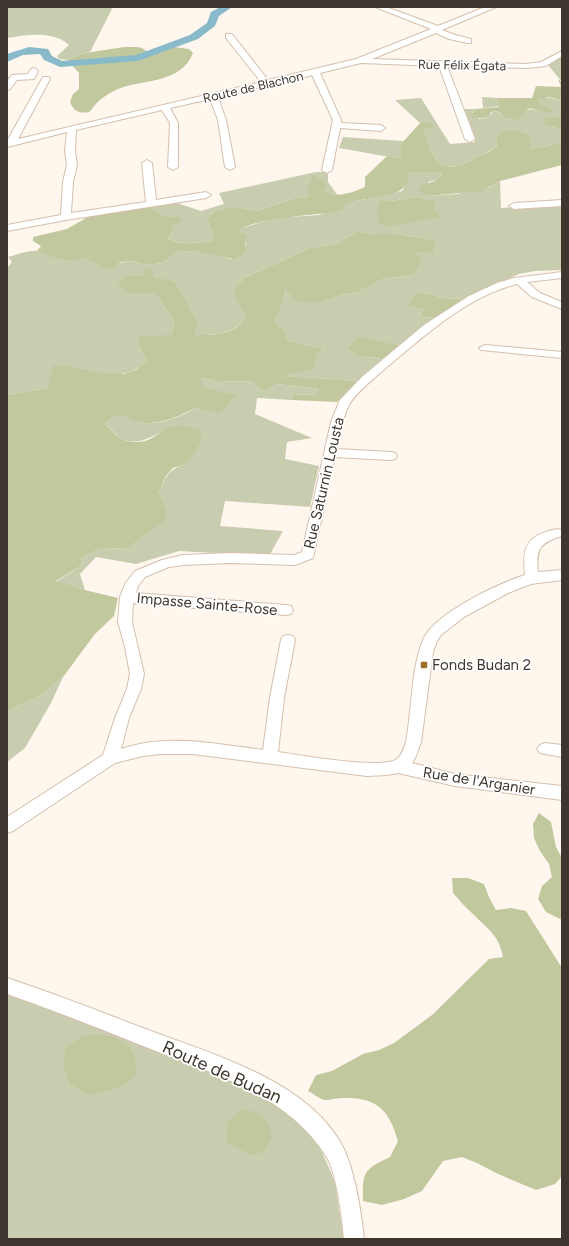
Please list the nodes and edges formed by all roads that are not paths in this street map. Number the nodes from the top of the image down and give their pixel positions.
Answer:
1 (379, 7) edge
2 (492, 7) edge
3 (437, 30) junction
4 (229, 36) dead end
5 (468, 41) dead end
6 (562, 53) edge
7 (360, 61) junction
8 (442, 64) junction
9 (34, 71) dead end
10 (315, 72) junction
11 (46, 79) dead end
12 (266, 84) junction
13 (7, 87) edge
14 (213, 96) junction
15 (165, 108) junction
16 (337, 126) junction
17 (381, 128) dead end
18 (72, 129) junction
19 (470, 139) dead end
20 (10, 144) edge
21 (147, 163) dead end
22 (173, 167) dead end
23 (230, 167) dead end
24 (327, 170) dead end
25 (206, 195) dead end
26 (151, 203) junction
27 (562, 203) edge
28 (514, 206) dead end
29 (66, 217) junction
30 (7, 228) edge
31 (562, 275) edge
32 (518, 280) junction
33 (562, 306) edge
34 (485, 348) dead end
35 (562, 356) edge
36 (330, 453) junction
37 (391, 456) dead end
38 (557, 533) dead end
39 (562, 575) edge
40 (532, 578) junction
41 (127, 597) junction
42 (286, 610) dead end
43 (288, 640) dead end
44 (545, 749) dead end
45 (562, 750) edge
46 (270, 757) junction
47 (110, 759) junction
48 (396, 766) junction
49 (562, 793) edge
50 (7, 826) edge
51 (7, 986) edge
52 (354, 1239) edge

1 - 3 street
2 - 3 street, Route de Blachon
3 - 5 street
3 - 7 street, Route de Blachon
4 - 12 street
6 - 8 street, Rue Félix Égata
7 - 8 street, Rue Félix Égata
7 - 10 street, Route de Blachon
8 - 19 street
9 - 13 street
10 - 12 street, Route de Blachon
10 - 16 street
11 - 20 street
12 - 14 street, Route de Blachon
14 - 15 street, Route de Blachon
14 - 23 street
15 - 18 street, Route de Blachon
15 - 22 street
16 - 17 street
16 - 24 street
18 - 20 street, Route de Blachon
18 - 29 street
21 - 26 street
25 - 26 street
26 - 29 street
27 - 28 street
29 - 30 street
31 - 32 street, Rue Saturnin Lousta
32 - 33 street
32 - 36 street, Rue Saturnin Lousta
34 - 35 street
36 - 37 street
36 - 41 street, Rue Saturnin Lousta
38 - 40 street
39 - 40 street
40 - 48 street
41 - 42 street, Impasse Sainte-Rose
41 - 47 street, Rue Saturnin Lousta
43 - 46 street
44 - 45 street
46 - 47 street
46 - 48 street
47 - 50 street
48 - 49 street, Rue de l'Arganier
51 - 52 street, Route de Budan

